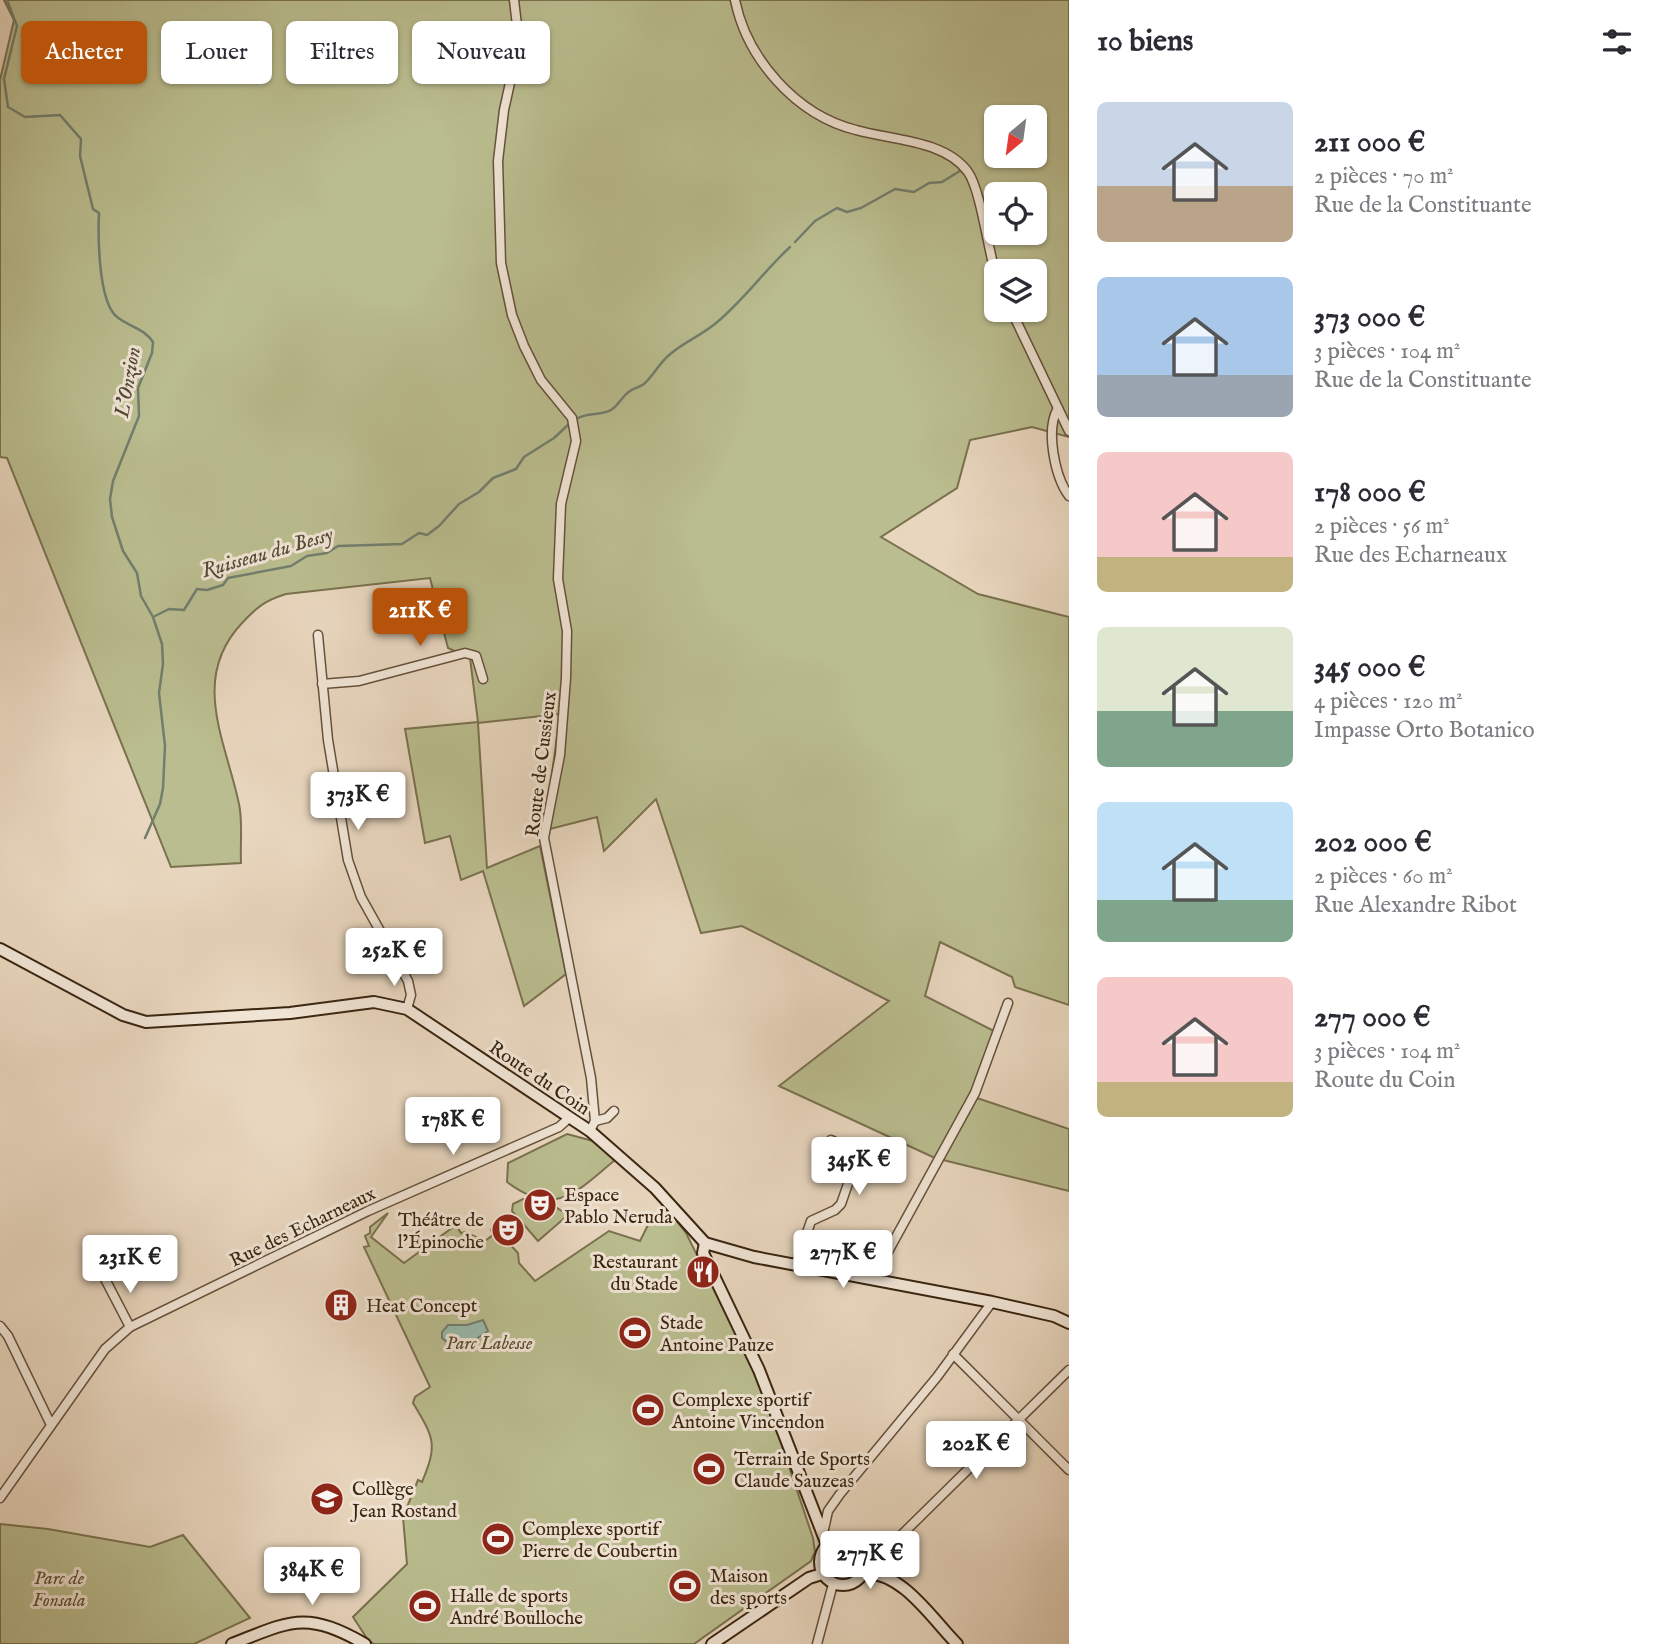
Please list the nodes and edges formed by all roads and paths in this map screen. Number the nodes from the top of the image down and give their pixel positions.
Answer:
1 (514, 0) edge
2 (735, 0) edge
3 (992, 259) edge
4 (1017, 322) edge
5 (1058, 408) junction
6 (1068, 428) edge
7 (1069, 496) edge
8 (318, 635) dead end
9 (483, 679) dead end
10 (322, 684) junction
11 (0, 949) edge
12 (1009, 1003) dead end
13 (407, 1009) junction
14 (614, 1111) dead end
15 (569, 1118) junction
16 (592, 1126) junction
17 (831, 1140) dead end
18 (705, 1243) junction
19 (796, 1265) junction
20 (104, 1277) dead end
21 (873, 1279) junction
22 (992, 1302) junction
23 (1069, 1323) edge
24 (0, 1326) edge
25 (130, 1326) junction
26 (953, 1354) junction
27 (1069, 1370) edge
28 (1018, 1419) junction
29 (51, 1425) junction
30 (1069, 1470) edge
31 (0, 1498) edge
32 (823, 1534) junction
33 (827, 1545) junction
34 (865, 1569) junction
35 (822, 1574) junction
36 (833, 1584) junction
37 (232, 1644) edge
38 (365, 1644) edge
39 (712, 1644) edge
40 (817, 1644) edge
41 (957, 1644) edge

1 - 16 street, Route de Cussieux
2 - 3 street
4 - 5 street
5 - 6 street
5 - 7 street
8 - 10 street
9 - 10 street
10 - 13 street
11 - 13 main road, Route du Coin
12 - 21 street
13 - 15 main road, Route du Coin
14 - 16 street
15 - 16 main road, Route du Coin
15 - 25 street, Rue des Echarneaux
16 - 18 main road, Route du Coin
17 - 19 street
18 - 19 main road
18 - 32 main road, Route du Coin
19 - 21 main road
20 - 25 street
21 - 22 main road
22 - 23 main road
22 - 26 street
24 - 29 street
25 - 29 street, Rue des Echarneaux
26 - 28 street
26 - 32 street
27 - 28 street
28 - 30 street
28 - 34 street
29 - 31 street, Rue des Echarneaux
32 - 33 main road, Route du Coin
33 - 34 main road
33 - 35 main road
34 - 36 main road
34 - 41 main road
35 - 36 main road
35 - 39 main road
36 - 40 street
37 - 38 main road

